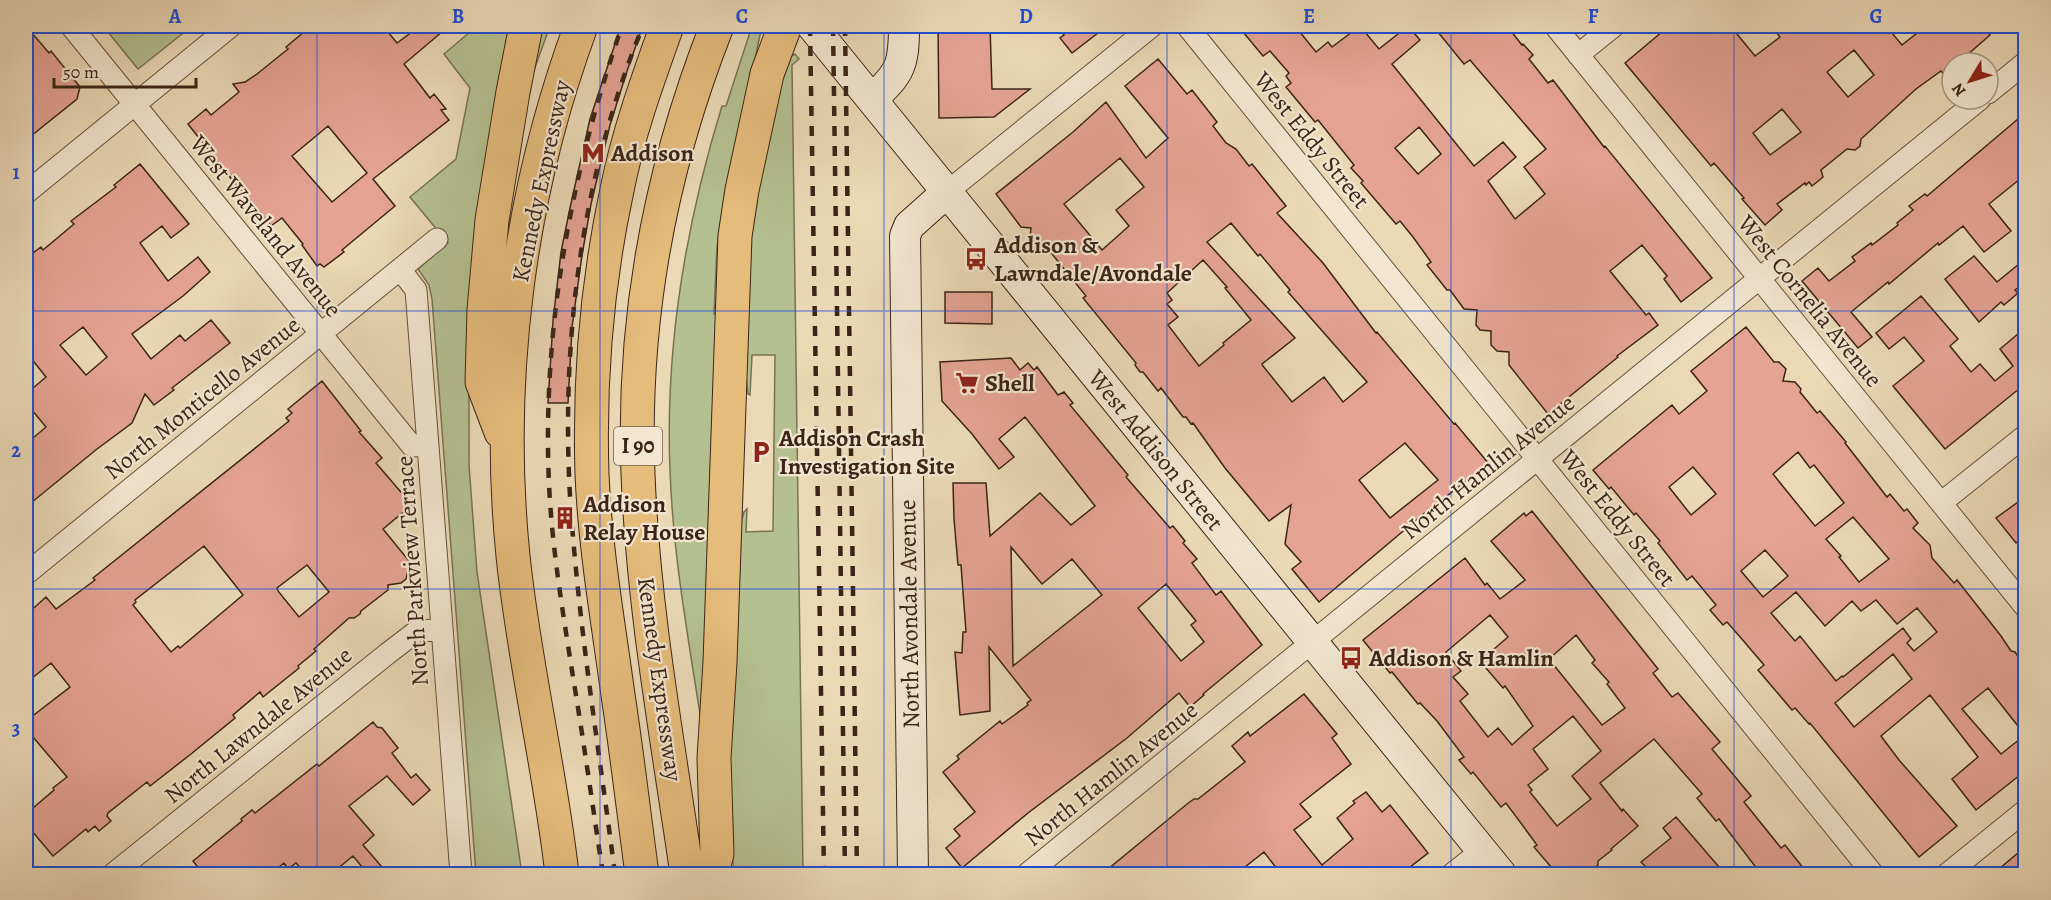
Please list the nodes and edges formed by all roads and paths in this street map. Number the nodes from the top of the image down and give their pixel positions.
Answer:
1 (70, 26) edge
2 (231, 26) edge
3 (526, 26) edge
4 (580, 26) edge
5 (667, 26) edge
6 (717, 26) edge
7 (785, 26) edge
8 (812, 26) edge
9 (904, 26) edge
10 (1152, 26) edge
11 (1187, 26) edge
12 (1555, 26) edge
13 (1614, 26) edge
14 (1578, 55) junction
15 (2025, 62) edge
16 (2000, 83) edge
17 (872, 99) junction
18 (134, 104) junction
19 (1965, 111) edge
20 (947, 192) junction
21 (26, 193) edge
22 (437, 238) dead end
23 (400, 269) junction
24 (1760, 279) junction
25 (321, 334) junction
26 (2025, 435) edge
27 (428, 445) junction
28 (506, 445) junction
29 (1538, 460) junction
30 (1941, 503) junction
31 (26, 574) edge
32 (2025, 608) edge
33 (441, 630) junction
34 (1313, 643) junction
35 (2025, 810) edge
36 (1481, 851) junction
37 (113, 874) edge
38 (460, 874) edge
39 (562, 874) edge
40 (642, 874) edge
41 (687, 874) edge
42 (711, 874) edge
43 (913, 874) edge
44 (1028, 874) edge
45 (1452, 874) edge
46 (1501, 874) edge
47 (1873, 874) edge
48 (1947, 874) edge

1 - 18 street, West Waveland Avenue
2 - 18 street
3 - 28 highway
4 - 28 highway, Kennedy Expressway
5 - 40 highway, I 90
6 - 41 highway, Kennedy Expressway / I 90
7 - 42 highway
8 - 17 street, West Addison Street
9 - 17 street
10 - 20 street
11 - 29 street, West Eddy Street
12 - 14 street, West Cornelia Avenue
13 - 14 street
14 - 24 street, West Cornelia Avenue
15 - 16 street
17 - 20 street, West Addison Street
18 - 21 street
18 - 25 street, West Waveland Avenue
19 - 24 street, North Hamlin Avenue
20 - 34 street, West Addison Street
20 - 43 street, North Avondale Avenue
22 - 23 street, North Monticello Avenue
23 - 25 street, North Monticello Avenue
23 - 27 street, North Parkview Terrace
24 - 29 street, North Hamlin Avenue
24 - 30 street, West Cornelia Avenue
25 - 27 street, West Waveland Avenue
25 - 31 street, North Monticello Avenue
26 - 30 street
27 - 33 street, North Parkview Terrace
28 - 39 highway, Kennedy Expressway
29 - 34 street, North Hamlin Avenue
29 - 47 street, West Eddy Street
30 - 32 street, West Cornelia Avenue
33 - 37 street, North Lawndale Avenue
33 - 38 street, North Parkview Terrace
34 - 36 street, West Addison Street
34 - 44 street, North Hamlin Avenue
35 - 48 street
36 - 45 street
36 - 46 street, West Addison Street

